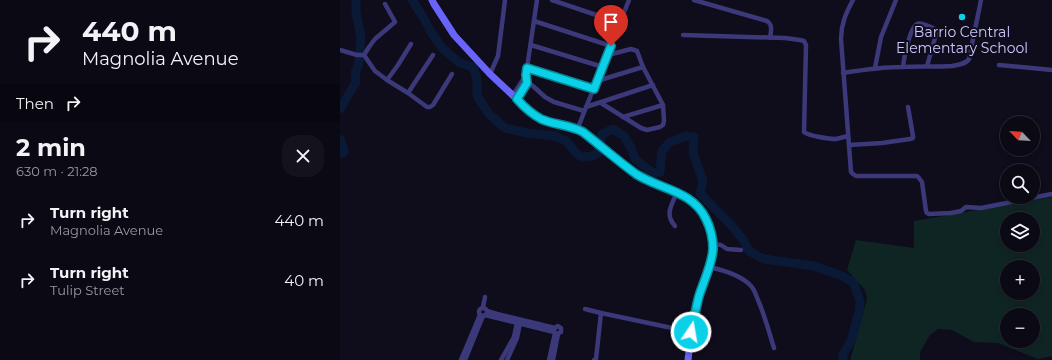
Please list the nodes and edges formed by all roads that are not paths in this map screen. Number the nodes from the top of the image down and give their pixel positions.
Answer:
1 (432, 0) edge
2 (505, 0) edge
3 (537, 0) edge
4 (552, 0) edge
5 (629, 0) edge
6 (694, 0) edge
7 (853, 0) edge
8 (896, 0) edge
9 (981, 0) edge
10 (385, 4) dead end
11 (534, 21) junction
12 (620, 23) junction
13 (683, 35) dead end
14 (770, 38) junction
15 (411, 44) dead end
16 (531, 45) junction
17 (611, 46) junction
18 (340, 50) edge
19 (360, 55) junction
20 (433, 55) dead end
21 (608, 55) junction
22 (998, 65) dead end
23 (903, 66) junction
24 (927, 66) junction
25 (603, 67) junction
26 (643, 67) junction
27 (527, 68) junction
28 (875, 68) junction
29 (1052, 70) edge
30 (843, 73) junction
31 (452, 74) dead end
32 (490, 74) junction
33 (387, 80) junction
34 (598, 81) junction
35 (525, 82) junction
36 (653, 85) junction
37 (594, 89) junction
38 (408, 93) junction
39 (515, 97) junction
40 (601, 103) junction
41 (663, 105) junction
42 (908, 107) dead end
43 (585, 109) junction
44 (623, 117) junction
45 (579, 125) dead end
46 (848, 136) junction
47 (849, 145) junction
48 (677, 192) junction
49 (1052, 194) edge
50 (675, 226) dead end
51 (712, 244) junction
52 (741, 250) dead end
53 (709, 267) junction
54 (485, 296) dead end
55 (585, 309) dead end
56 (484, 313) junction
57 (601, 313) junction
58 (518, 323) junction
59 (534, 325) junction
60 (691, 332) junction
61 (515, 338) junction
62 (470, 345) junction
63 (554, 346) junction
64 (774, 348) dead end
65 (461, 360) edge
66 (465, 360) edge
67 (501, 360) edge
68 (507, 360) edge
69 (549, 360) edge
70 (553, 360) edge
71 (594, 360) edge
72 (688, 360) edge

1 - 32 street
2 - 32 street
3 - 11 street
4 - 12 street
5 - 12 street
6 - 14 street
7 - 30 street
8 - 28 street
9 - 24 street
10 - 19 street
11 - 16 street
11 - 17 street
12 - 17 street
13 - 14 street
14 - 46 street
15 - 33 street
16 - 25 street
16 - 27 street
17 - 21 street
18 - 19 street
19 - 33 street
20 - 38 street
21 - 25 street
21 - 26 street
22 - 29 street
23 - 24 street
23 - 24 street
23 - 28 street
25 - 34 street
26 - 34 street
26 - 36 street
27 - 35 street
27 - 37 street
28 - 30 street
30 - 46 street
31 - 38 street
32 - 39 street
33 - 38 street
34 - 37 street
35 - 39 street
35 - 43 street
36 - 40 street
36 - 41 street
37 - 43 street
39 - 48 street
40 - 43 street
40 - 44 street
41 - 44 street
41 - 44 street
42 - 47 street
43 - 45 street
46 - 47 street
47 - 49 street
48 - 50 street
48 - 51 street
51 - 52 street
51 - 53 street
53 - 60 street
53 - 64 street
54 - 56 street
55 - 57 street
56 - 58 street
56 - 59 street
56 - 62 street
57 - 60 street
57 - 71 street
58 - 59 street
58 - 61 street
59 - 63 street
60 - 72 street
61 - 67 street
61 - 68 street
62 - 65 street
62 - 66 street
63 - 69 street
63 - 70 street

